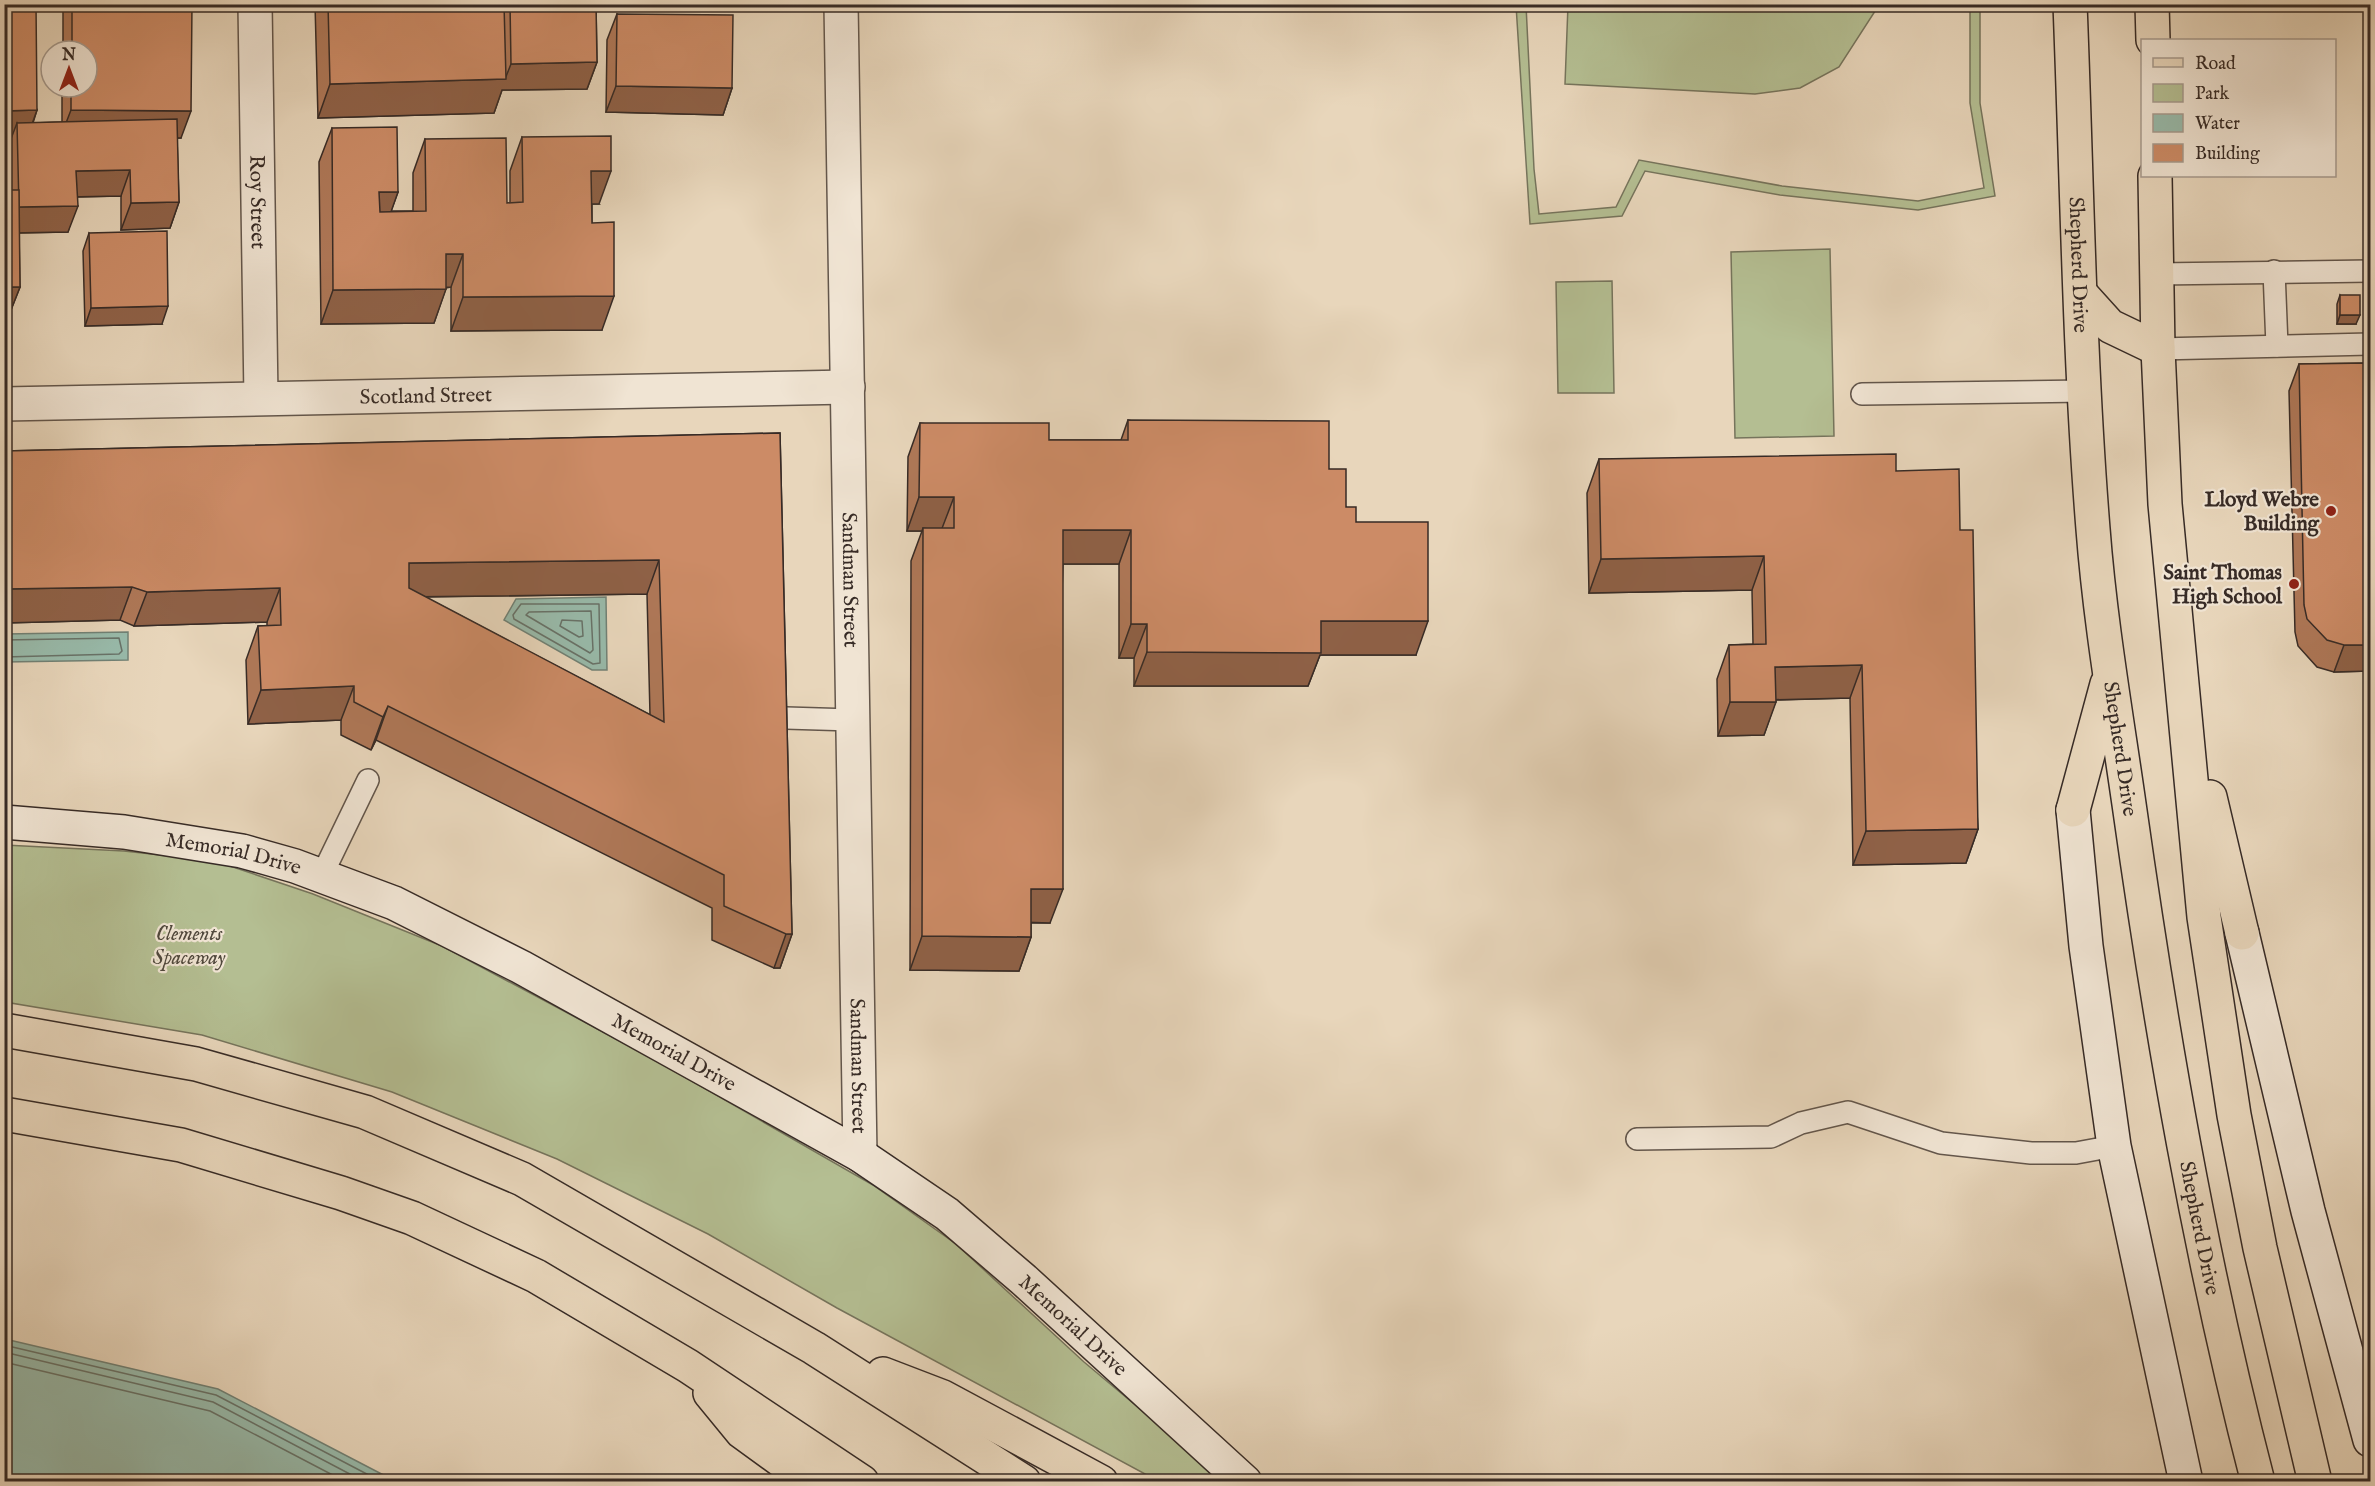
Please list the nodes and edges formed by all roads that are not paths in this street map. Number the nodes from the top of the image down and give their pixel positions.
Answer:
1 (255, 4) edge
2 (841, 4) edge
3 (2070, 4) edge
4 (2152, 4) edge
5 (2153, 39) edge
6 (2156, 177) edge
7 (2274, 271) junction
8 (2370, 271) edge
9 (2157, 274) junction
10 (2082, 295) junction
11 (2370, 344) edge
12 (2277, 346) junction
13 (2158, 349) junction
14 (848, 387) junction
15 (2086, 391) junction
16 (1862, 394) dead end
17 (261, 398) junction
18 (4, 404) edge
19 (2111, 671) junction
20 (2180, 673) junction
21 (786, 718) edge
22 (852, 720) junction
23 (368, 780) dead end
24 (2073, 810) joint
25 (4, 822) edge
26 (322, 875) junction
27 (2242, 933) joint
28 (4, 1030) edge
29 (4, 1114) edge
30 (1637, 1139) dead end
31 (2114, 1146) junction
32 (860, 1155) junction
33 (814, 1348) junction
34 (688, 1366) junction
35 (2174, 1429) junction
36 (2370, 1440) edge
37 (811, 1482) edge
38 (862, 1482) edge
39 (1024, 1482) edge
40 (1101, 1482) edge
41 (1245, 1482) edge
42 (2173, 1482) edge
43 (2186, 1482) edge
44 (2258, 1482) edge
45 (2315, 1482) edge

1 - 17 street, Roy Street
2 - 14 street, Sandman Street
3 - 10 main road, Shepherd Drive
4 - 5 main road
6 - 9 main road
7 - 8 lane
7 - 9 lane
7 - 12 lane
9 - 13 main road
10 - 13 main road
10 - 15 main road, Shepherd Drive
11 - 12 lane
12 - 13 lane
13 - 20 main road
14 - 17 street, Scotland Street
14 - 22 street, Sandman Street
15 - 16 lane
15 - 19 main road, Shepherd Drive
17 - 18 street, Scotland Street
19 - 24 main road
19 - 44 main road, Shepherd Drive
20 - 27 main road
20 - 45 main road
21 - 22 lane
22 - 32 street, Sandman Street
23 - 26 lane
24 - 31 street
25 - 26 street, Memorial Drive
26 - 32 street, Memorial Drive
27 - 36 street
28 - 33 main road
29 - 34 main road
30 - 31 lane
31 - 35 street
32 - 41 street, Memorial Drive
33 - 39 main road
33 - 40 main road
34 - 37 main road
34 - 38 main road
35 - 42 street
35 - 43 street

